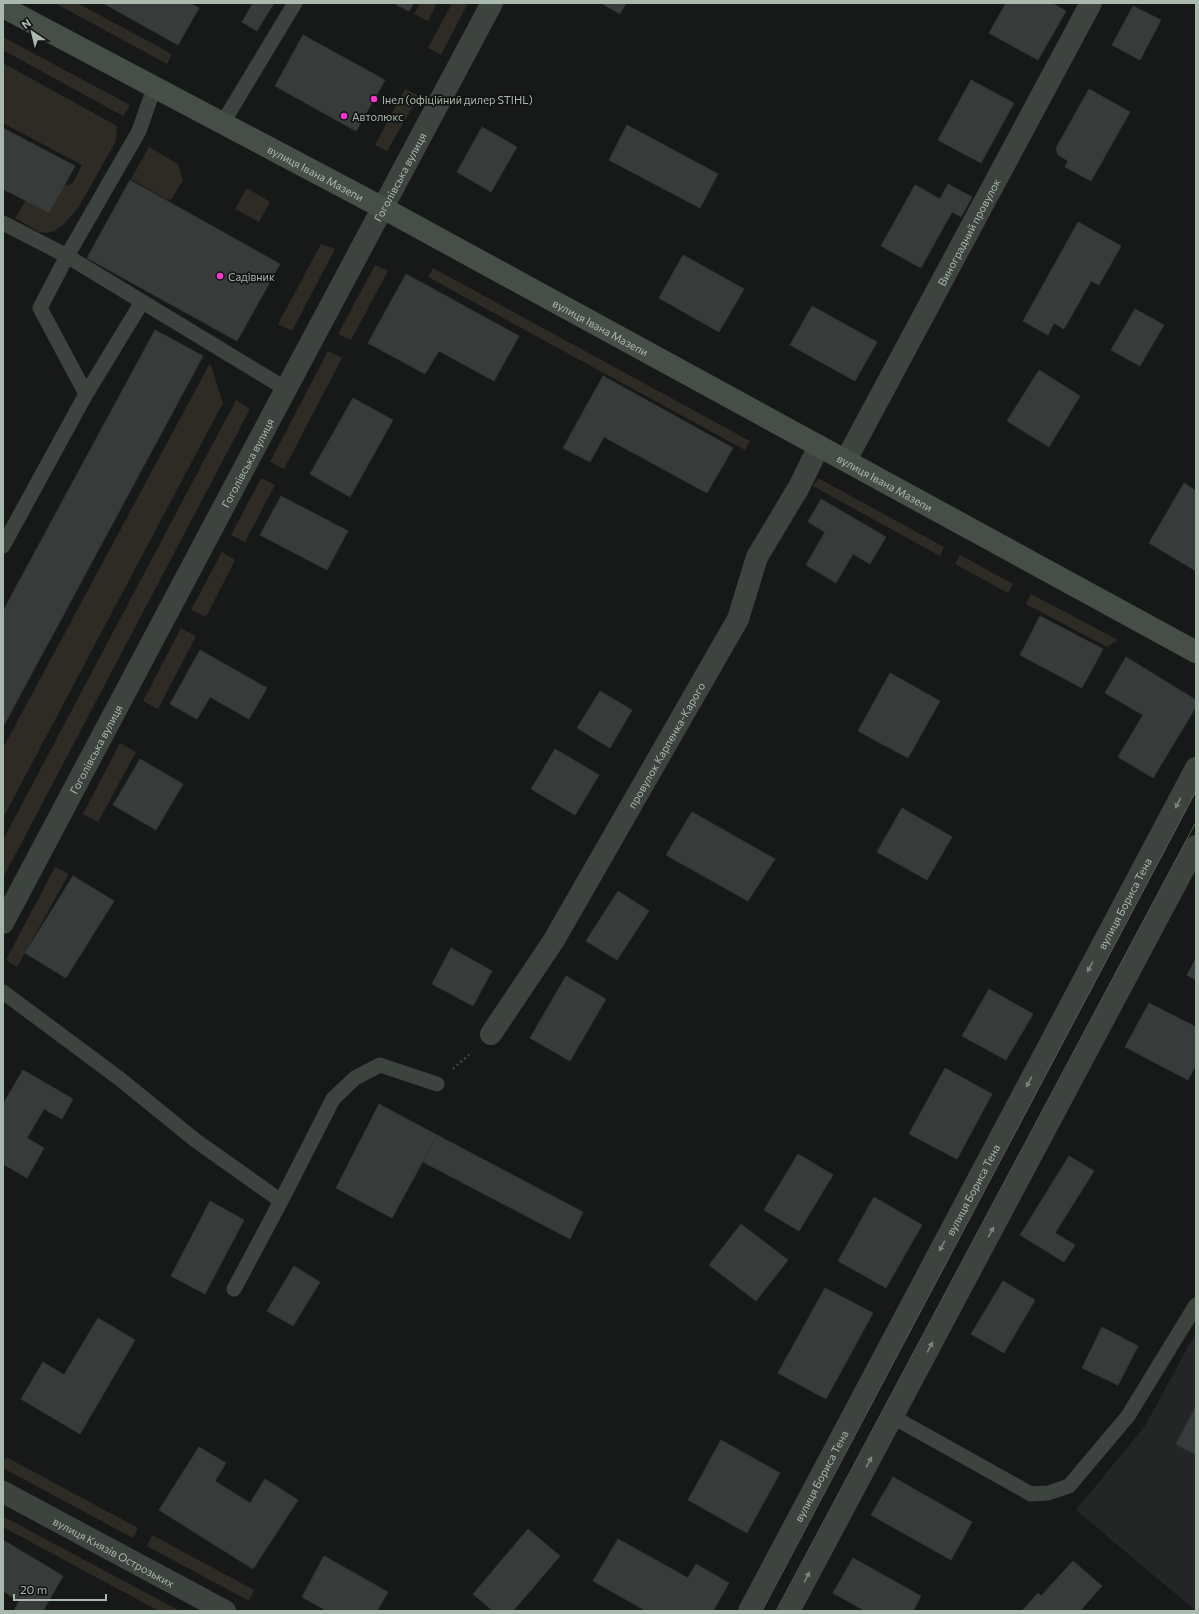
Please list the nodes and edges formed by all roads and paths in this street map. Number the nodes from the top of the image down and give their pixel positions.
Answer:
1 (295, 3) edge
2 (492, 3) edge
3 (1091, 3) edge
4 (3, 7) edge
5 (154, 88) junction
6 (222, 124) junction
7 (383, 208) junction
8 (3, 223) edge
9 (67, 256) junction
10 (142, 302) junction
11 (286, 389) junction
12 (86, 394) junction
13 (819, 446) junction
14 (846, 460) junction
15 (3, 546) edge
16 (1196, 652) edge
17 (1196, 768) edge
18 (1196, 846) edge
19 (3, 923) edge
20 (3, 992) edge
21 (491, 1034) joint
22 (437, 1084) joint
23 (281, 1201) junction
24 (234, 1289) dead end
25 (1196, 1305) edge
26 (893, 1417) junction
27 (3, 1492) edge
28 (225, 1611) edge
29 (749, 1611) edge
30 (789, 1611) edge

1 - 6 lane
2 - 7 street, Гоголівська вулиця
3 - 14 street, Виноградний провулок
4 - 5 main road, вулиця Івана Мазепи
5 - 6 main road, вулиця Івана Мазепи
5 - 9 lane
6 - 7 main road, вулиця Івана Мазепи
7 - 11 street, Гоголівська вулиця
7 - 13 main road, вулиця Івана Мазепи
8 - 9 lane
9 - 10 lane
9 - 12 lane
10 - 11 lane
10 - 12 lane
11 - 19 street, Гоголівська вулиця
12 - 15 lane
13 - 14 main road, вулиця Івана Мазепи
13 - 21 street, провулок Карпенка-Карого
14 - 16 main road, вулиця Івана Мазепи
17 -> 29 street, вулиця Бориса Тена
26 -> 18 street
20 - 23 lane
21 - 22 path
22 - 23 lane
23 - 24 lane
25 - 26 lane
30 -> 26 street
27 - 28 street, вулиця Князів Острозьких

